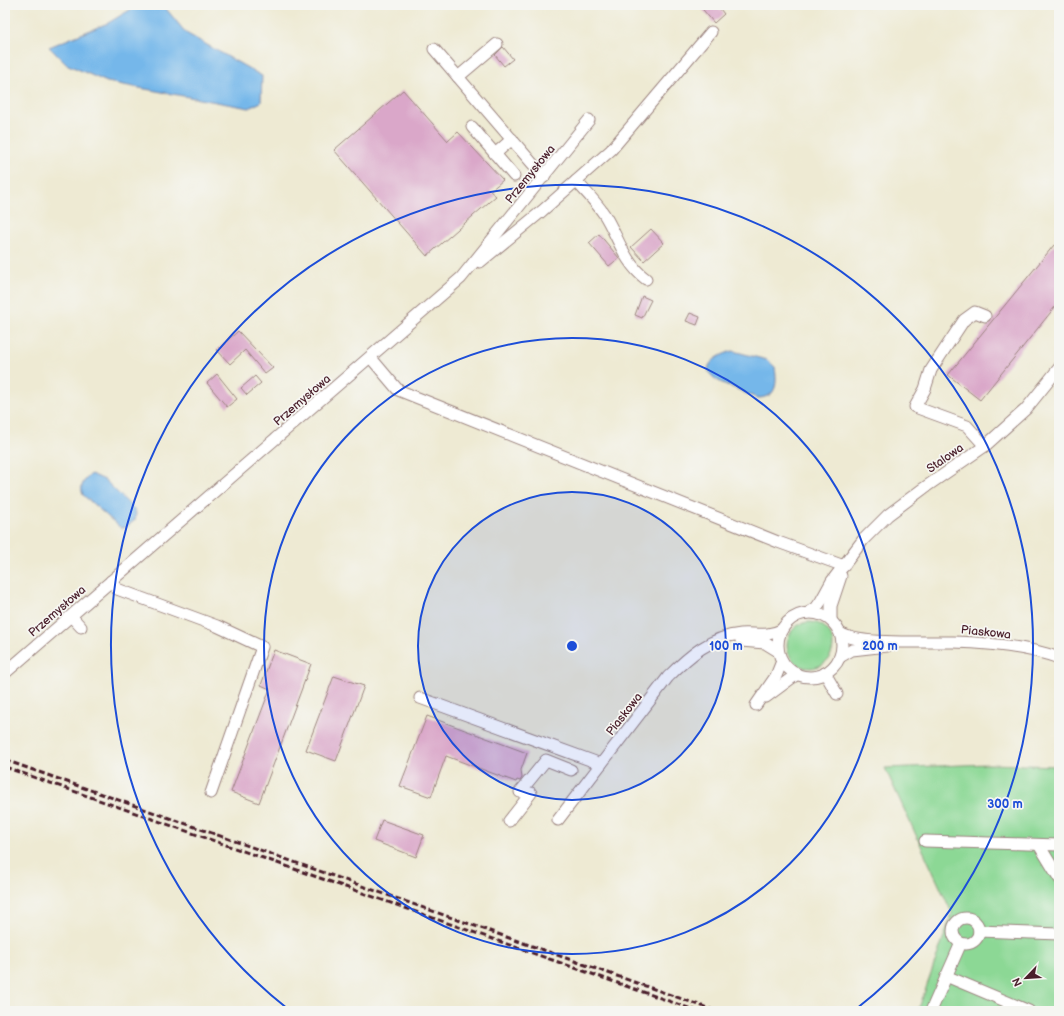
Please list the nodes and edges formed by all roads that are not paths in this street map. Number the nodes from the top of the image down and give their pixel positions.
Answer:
1 (711, 32) dead end
2 (497, 44) dead end
3 (434, 49) dead end
4 (458, 77) junction
5 (589, 120) dead end
6 (472, 127) dead end
7 (512, 139) junction
8 (495, 154) junction
9 (514, 176) dead end
10 (544, 176) junction
11 (576, 182) junction
12 (461, 278) junction
13 (646, 279) dead end
14 (986, 316) dead end
15 (371, 358) junction
16 (1059, 368) edge
17 (984, 446) junction
18 (844, 566) junction
19 (111, 581) junction
20 (808, 613) junction
21 (71, 616) junction
22 (831, 620) junction
23 (81, 627) dead end
24 (780, 630) junction
25 (840, 633) junction
26 (723, 639) junction
27 (910, 643) junction
28 (780, 656) junction
29 (840, 657) junction
30 (1059, 658) edge
31 (5, 673) edge
32 (825, 673) junction
33 (797, 674) junction
34 (837, 694) dead end
35 (420, 698) dead end
36 (601, 764) junction
37 (571, 770) dead end
38 (520, 792) dead end
39 (211, 793) dead end
40 (531, 793) dead end
41 (558, 820) dead end
42 (509, 821) dead end
43 (925, 841) dead end
44 (1039, 845) junction
45 (1059, 846) edge
46 (1059, 878) edge
47 (979, 931) junction
48 (1059, 934) edge
49 (961, 943) junction
50 (946, 976) junction
51 (931, 1011) edge
52 (1029, 1011) edge

1 - 11 street
2 - 4 street
3 - 4 street
4 - 7 street
5 - 10 street, Przemysłowa
6 - 8 street
7 - 8 street
7 - 10 street
8 - 9 street
10 - 12 street, Przemysłowa
11 - 12 street
11 - 13 street
12 - 15 street, Przemysłowa
14 - 17 street
15 - 18 street
15 - 19 street, Przemysłowa
16 - 17 street, Stalowa
17 - 18 street, Stalowa
18 - 20 street, Stalowa
18 - 22 street, Stalowa
19 - 21 street, Przemysłowa
19 - 39 street
20 - 22 street
20 - 24 street
21 - 23 street
21 - 31 street, Przemysłowa
22 - 25 street
24 - 26 street, Piaskowa
24 - 28 street
25 - 27 street, Piaskowa
25 - 29 street
26 - 28 street, Piaskowa
26 - 36 street, Piaskowa
27 - 29 street, Piaskowa
27 - 30 street, Piaskowa
28 - 33 street, Piaskowa
28 - 33 street
29 - 32 street, Piaskowa
32 - 33 street
32 - 34 street
35 - 36 street
36 - 41 street, Piaskowa
37 - 38 street
40 - 42 street
43 - 44 street
44 - 45 street
44 - 46 street
47 - 48 street
47 - 49 street
47 - 49 street
49 - 50 street
50 - 51 street
50 - 52 street

